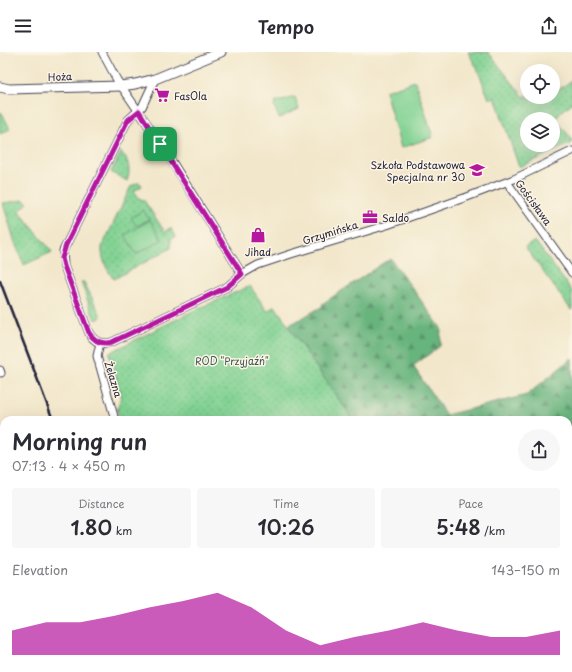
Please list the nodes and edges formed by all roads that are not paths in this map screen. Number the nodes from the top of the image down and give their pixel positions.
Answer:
1 (102, 52) edge
2 (221, 52) edge
3 (155, 79) junction
4 (121, 86) junction
5 (0, 87) edge
6 (139, 111) junction
7 (572, 151) edge
8 (507, 182) junction
9 (572, 273) edge
10 (242, 274) junction
11 (100, 343) junction
12 (114, 416) edge

1 - 4 street
2 - 3 street, Hoża
3 - 4 street, Hoża
3 - 6 street
4 - 5 street, Hoża
4 - 6 street
6 - 10 street
6 - 11 street
7 - 8 street, Grzymińska
8 - 9 street, Gościsława
8 - 10 street, Grzymińska
10 - 11 street, Grzymińska
11 - 12 street, Żelazna

